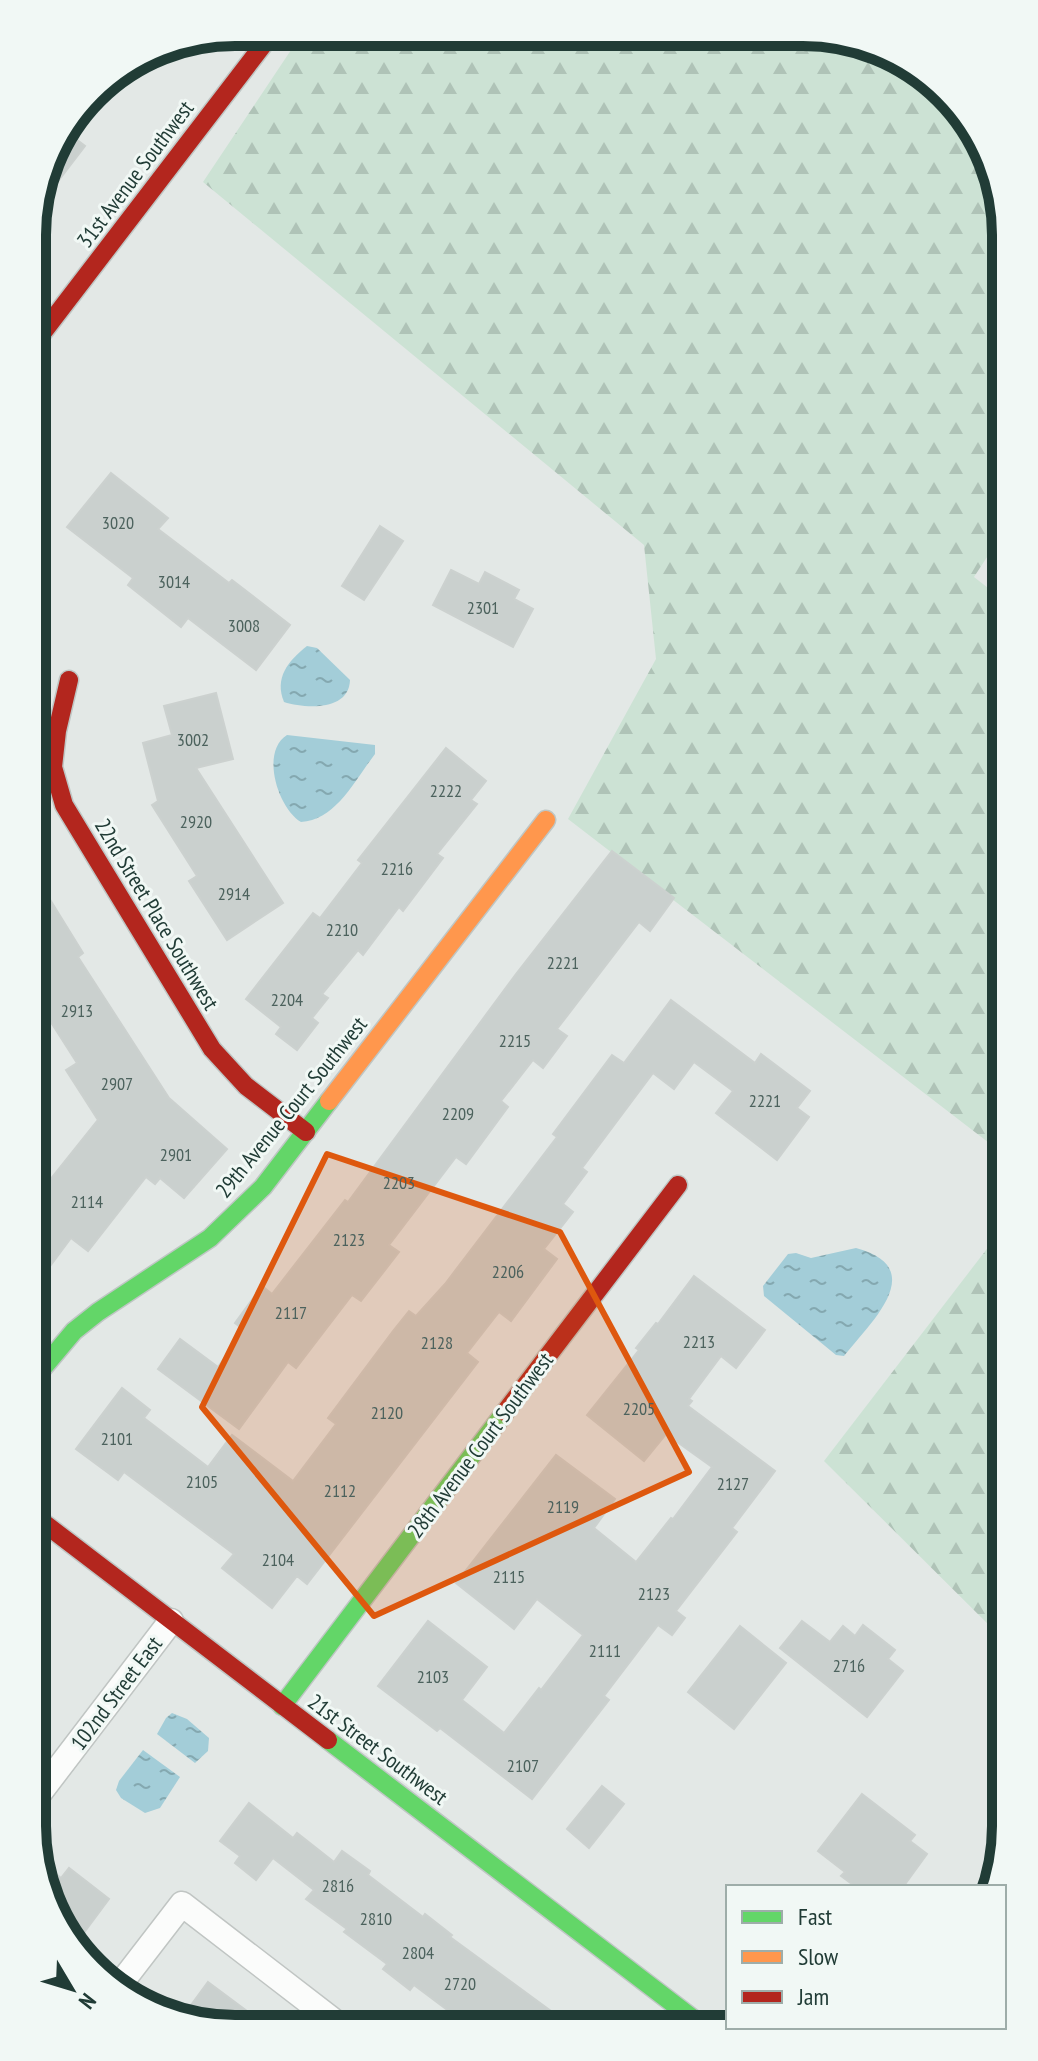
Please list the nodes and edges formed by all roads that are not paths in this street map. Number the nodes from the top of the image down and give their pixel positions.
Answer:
1 (262, 46) edge
2 (46, 328) edge
3 (69, 680) dead end
4 (546, 820) dead end
5 (306, 1132) junction
6 (678, 1185) dead end
7 (46, 1364) edge
8 (46, 1525) edge
9 (171, 1621) junction
10 (282, 1706) junction
11 (46, 1785) edge
12 (124, 1979) edge
13 (309, 2015) edge
14 (688, 2015) edge

1 - 2 street, 31st Avenue Southwest
3 - 5 street, 22nd Street Place Southwest
4 - 5 street, 29th Avenue Court Southwest
5 - 7 street, 29th Avenue Court Southwest
6 - 10 street, 28th Avenue Court Southwest
8 - 9 street, 21st Street Southwest
9 - 10 street, 21st Street Southwest
9 - 11 street, 102nd Street East
10 - 14 street, 21st Street Southwest
12 - 13 street

